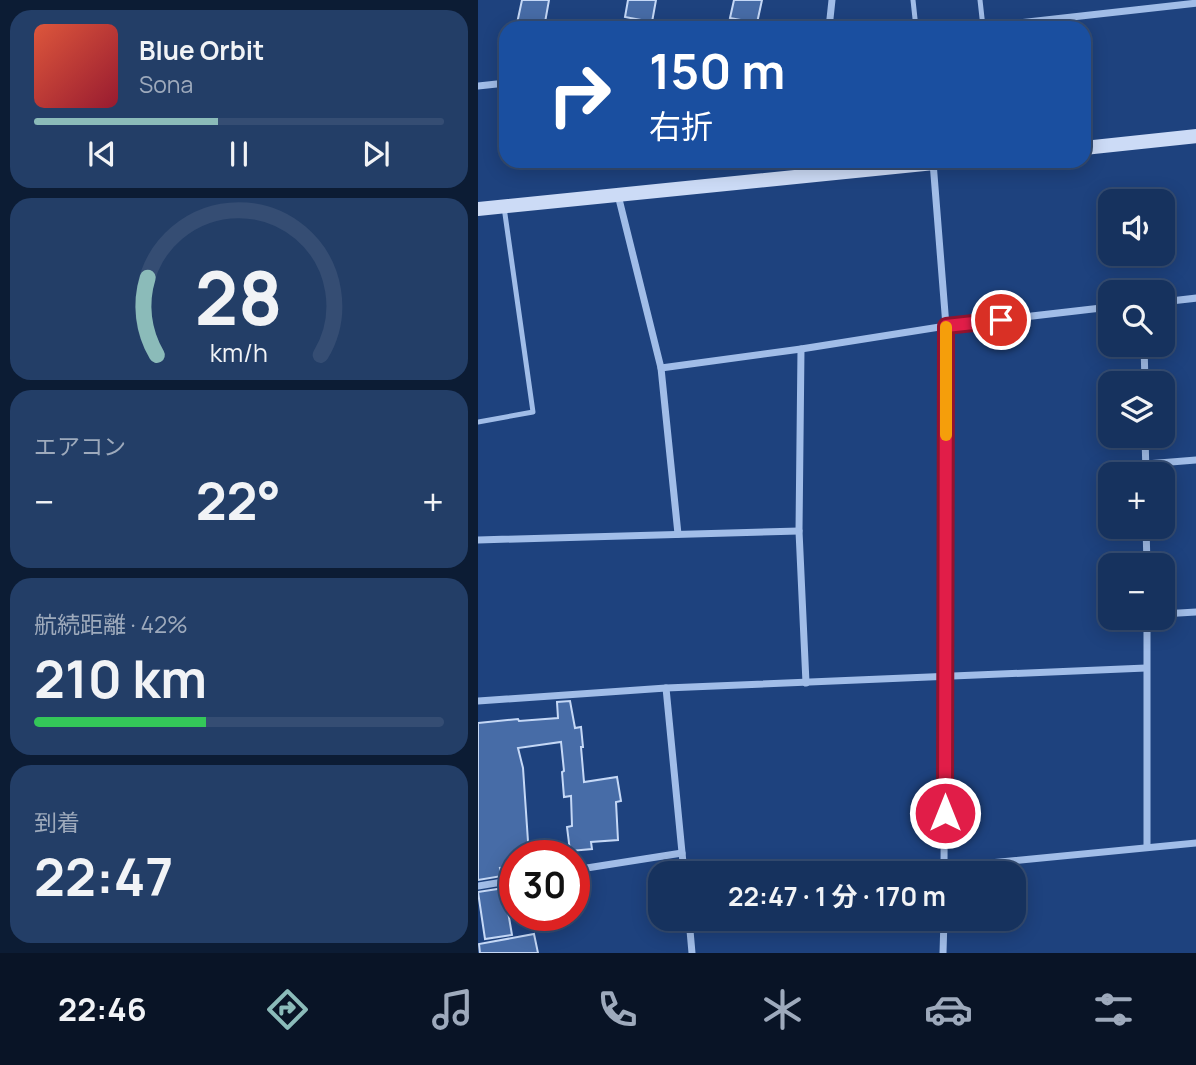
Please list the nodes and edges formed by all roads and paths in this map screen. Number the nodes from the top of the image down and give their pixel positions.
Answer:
1 (832, 0) edge
2 (913, 0) edge
3 (980, 0) edge
4 (1196, 3) edge
5 (830, 21) edge
6 (915, 21) edge
7 (982, 21) edge
8 (1036, 21) edge
9 (499, 84) edge
10 (478, 86) edge
11 (1196, 136) edge
12 (1091, 147) edge
13 (876, 168) edge
14 (933, 168) edge
15 (618, 195) junction
16 (504, 206) junction
17 (478, 209) edge
18 (1196, 298) edge
19 (1175, 300) edge
20 (1098, 308) edge
21 (946, 326) junction
22 (801, 349) junction
23 (661, 368) junction
24 (478, 422) edge
25 (1196, 460) edge
26 (1170, 462) edge
27 (799, 531) junction
28 (678, 534) junction
29 (478, 540) edge
30 (1196, 612) edge
31 (1175, 613) edge
32 (1147, 630) edge
33 (1146, 668) junction
34 (946, 676) junction
35 (806, 683) junction
36 (666, 688) junction
37 (478, 701) edge
38 (1196, 843) edge
39 (1147, 848) junction
40 (682, 853) junction
41 (683, 861) edge
42 (944, 861) edge
43 (1026, 862) edge
44 (590, 867) edge
45 (499, 883) edge
46 (478, 886) edge
47 (690, 931) edge
48 (944, 931) edge
49 (692, 953) edge
50 (944, 953) edge

1 - 5 street
2 - 6 lane
3 - 7 lane
4 - 8 street
9 - 10 street
11 - 12 street
13 - 15 street
14 - 21 street
15 - 16 street
15 - 23 street
16 - 17 street
16 - 24 lane
18 - 19 street
20 - 21 street
21 - 22 street
21 - 34 street
22 - 23 street
22 - 27 street
23 - 28 street
25 - 26 street
27 - 28 street
27 - 35 street
28 - 29 street
30 - 31 street
32 - 33 street
33 - 34 street
33 - 39 street
34 - 35 street
34 - 42 street
35 - 36 street
36 - 37 street
36 - 40 street
38 - 39 street
39 - 43 street
40 - 41 street
40 - 44 street
45 - 46 street
47 - 49 street
48 - 50 street

